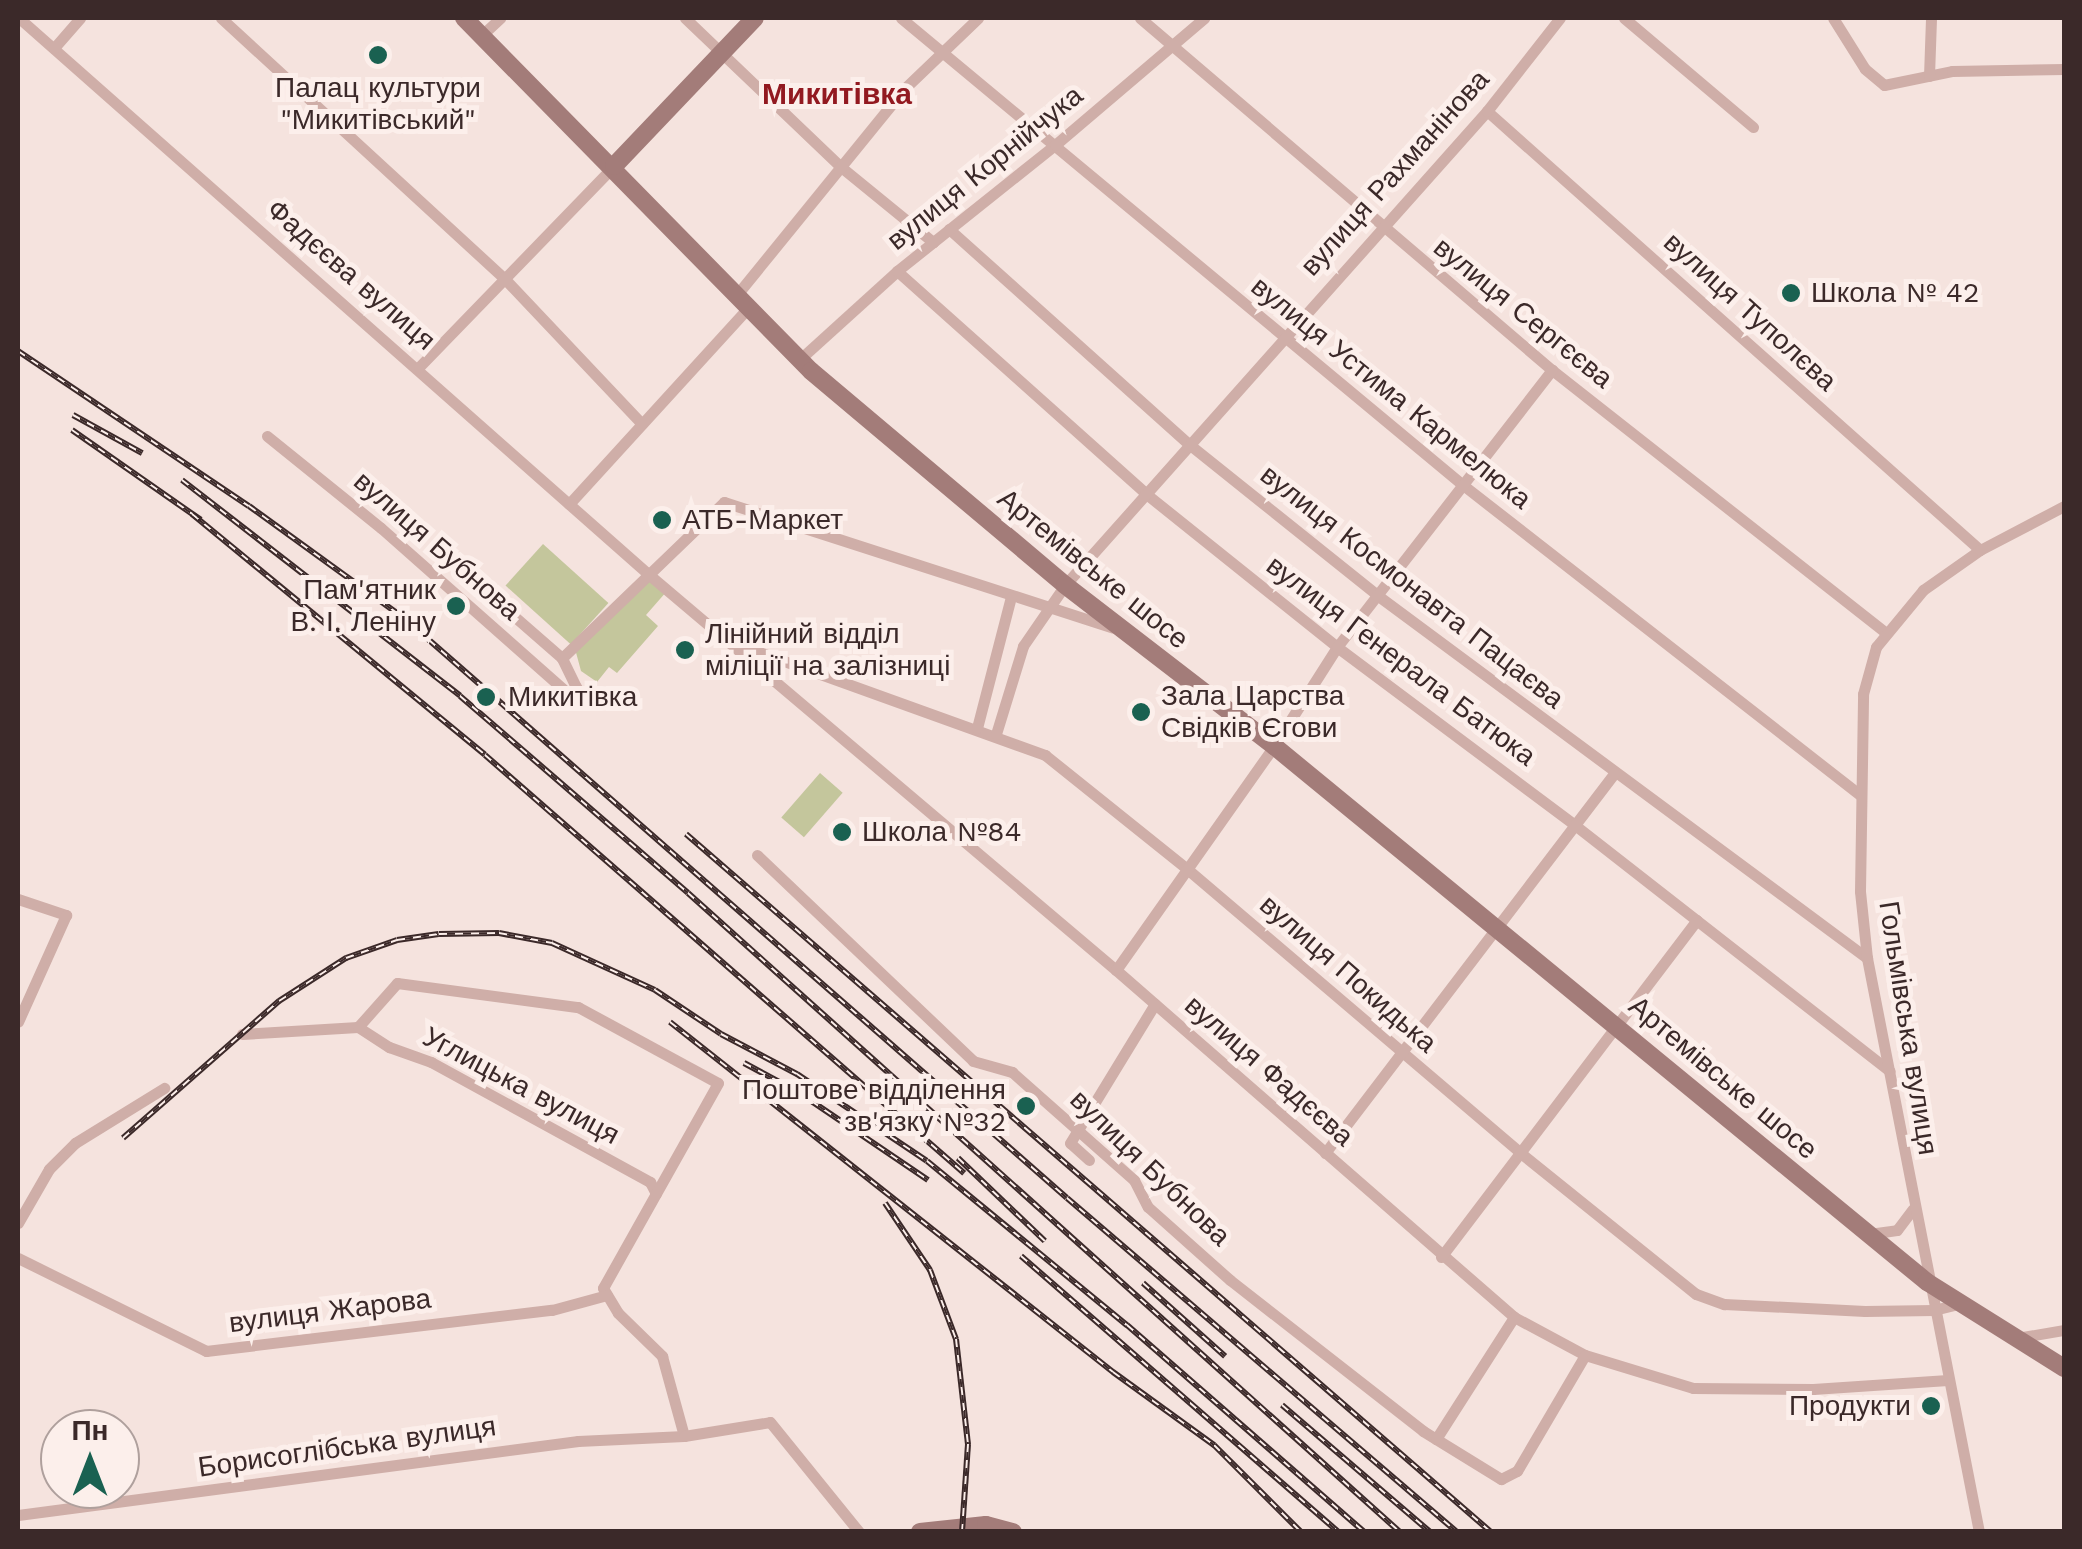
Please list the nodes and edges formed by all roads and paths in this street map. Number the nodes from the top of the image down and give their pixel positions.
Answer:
1 (19, 18) edge
2 (80, 18) edge
3 (221, 18) edge
4 (464, 18) edge
5 (500, 18) edge
6 (685, 18) edge
7 (755, 18) edge
8 (901, 18) edge
9 (978, 18) edge
10 (1140, 18) edge
11 (1204, 18) edge
12 (1560, 18) edge
13 (1624, 18) edge
14 (1833, 18) edge
15 (1931, 18) edge
16 (482, 35) junction
17 (1172, 45) junction
18 (54, 48) junction
19 (722, 54) junction
20 (944, 54) junction
21 (2064, 69) edge
22 (1929, 76) junction
23 (1487, 111) junction
24 (1753, 126) dead end
25 (1055, 145) junction
26 (614, 166) junction
27 (842, 167) junction
28 (1380, 227) junction
29 (949, 230) junction
30 (933, 242) junction
31 (897, 272) junction
32 (503, 277) junction
33 (741, 303) junction
34 (1282, 336) junction
35 (799, 360) junction
36 (419, 367) junction
37 (1552, 370) junction
38 (642, 424) junction
39 (267, 436) dead end
40 (1190, 445) junction
41 (1462, 486) junction
42 (1145, 494) junction
43 (569, 504) junction
44 (2064, 506) edge
45 (1980, 550) junction
46 (647, 573) junction
47 (1065, 585) junction
48 (1377, 595) junction
49 (1011, 596) junction
50 (492, 597) dead end
51 (1048, 609) junction
52 (1124, 630) junction
53 (1885, 632) junction
54 (727, 640) junction
55 (1337, 647) junction
56 (562, 658) junction
57 (977, 728) junction
58 (996, 734) junction
59 (1274, 746) junction
60 (1614, 774) junction
61 (1860, 795) junction
62 (1576, 826) junction
63 (758, 855) dead end
64 (1186, 868) junction
65 (18, 899) edge
66 (1697, 920) junction
67 (1499, 929) junction
68 (1867, 958) junction
69 (1116, 970) junction
70 (1155, 1004) junction
71 (18, 1022) edge
72 (1618, 1026) junction
73 (358, 1027) junction
74 (242, 1034) dead end
75 (1404, 1054) junction
76 (1890, 1072) junction
77 (164, 1088) dead end
78 (1080, 1130) junction
79 (1518, 1151) junction
80 (1324, 1153) junction
81 (1088, 1160) dead end
82 (656, 1194) junction
83 (1913, 1209) junction
84 (18, 1223) edge
85 (1869, 1234) junction
86 (1441, 1257) junction
87 (18, 1258) edge
88 (1927, 1282) junction
89 (605, 1292) junction
90 (1958, 1304) junction
91 (1934, 1310) junction
92 (1514, 1317) junction
93 (2064, 1330) edge
94 (2013, 1339) junction
95 (1584, 1355) junction
96 (2064, 1368) edge
97 (1948, 1380) junction
98 (684, 1436) junction
99 (1436, 1439) junction
100 (18, 1515) edge
101 (1010, 1530) edge
102 (860, 1532) edge
103 (920, 1532) edge
104 (1979, 1532) edge

1 - 18 street, Фадєєва вулиця
2 - 18 street
3 - 32 street
4 - 16 main road, Артемівське шосе
5 - 16 street
6 - 19 street
7 - 19 main road
8 - 20 street, вулиця Устима Кармелюка
9 - 20 street
10 - 17 street, вулиця Сергєєва
11 - 17 street, вулиця Корнійчука
12 - 23 street, вулиця Рахманінова
13 - 24 street
14 - 22 street
15 - 22 street
16 - 26 main road, Артемівське шосе
17 - 25 street, вулиця Корнійчука
17 - 28 street, вулиця Сергєєва
18 - 36 street, Фадєєва вулиця
19 - 26 main road
19 - 27 street
20 - 25 street, вулиця Устима Кармелюка
20 - 27 street
21 - 22 street
23 - 28 street, вулиця Рахманінова
23 - 45 street, вулиця Туполєва
25 - 29 street, вулиця Корнійчука
25 - 34 street, вулиця Устима Кармелюка
26 - 32 street
26 - 33 main road, Артемівське шосе
27 - 30 street
27 - 33 street
28 - 34 street, вулиця Рахманінова
28 - 37 street, вулиця Сергєєва
29 - 30 street, вулиця Корнійчука
29 - 40 street, вулиця Космонавта Пацаєва
30 - 31 street, вулиця Корнійчука
31 - 35 street, вулиця Корнійчука
31 - 42 street, вулиця Генерала Батюка
32 - 36 street
32 - 38 street
33 - 35 main road, Артемівське шосе
33 - 38 street
34 - 40 street, вулиця Рахманінова
34 - 41 street, вулиця Устима Кармелюка
35 - 47 main road, Артемівське шосе
36 - 43 street, Фадєєва вулиця
37 - 41 street
37 - 53 street, вулиця Сергєєва
38 - 43 street
39 - 56 street, вулиця Бубнова
40 - 42 street, вулиця Рахманінова
40 - 48 street, вулиця Космонавта Пацаєва
41 - 48 street
41 - 61 street, вулиця Устима Кармелюка
42 - 47 street, вулиця Рахманінова
42 - 55 street, вулиця Генерала Батюка
43 - 46 street, Фадєєва вулиця
44 - 45 street, Гольмівська вулиця
45 - 53 street, Гольмівська вулиця
46 - 49 street
46 - 54 street, вулиця Фадєєва
46 - 56 street
47 - 51 street, вулиця Рахманінова
47 - 52 main road, Артемівське шосе
48 - 55 street
48 - 60 street, вулиця Космонавта Пацаєва
49 - 51 street
49 - 57 street
50 - 56 street
51 - 52 street
51 - 58 street, вулиця Рахманінова
52 - 59 main road, Артемівське шосе
53 - 61 street, Гольмівська вулиця
54 - 57 street, вулиця Покидька
54 - 69 street, вулиця Фадєєва
55 - 59 street
55 - 62 street, вулиця Генерала Батюка
57 - 58 street, вулиця Покидька
58 - 64 street, вулиця Покидька
59 - 64 street
59 - 67 main road, Артемівське шосе
60 - 62 street
60 - 68 street, вулиця Космонавта Пацаєва
61 - 68 street, Гольмівська вулиця
62 - 66 street, вулиця Генерала Батюка
62 - 67 street
63 - 78 street, вулиця Бубнова
64 - 69 street
64 - 75 street, вулиця Покидька
65 - 71 street
66 - 72 street
66 - 76 street, вулиця Генерала Батюка
67 - 72 main road, Артемівське шосе
67 - 75 street
68 - 76 street, Гольмівська вулиця
69 - 70 street, вулиця Фадєєва
70 - 78 street
70 - 80 street, вулиця Фадєєва
72 - 79 street
72 - 85 main road, Артемівське шосе
73 - 74 street
73 - 82 street, Углицька вулиця
73 - 82 street, Углицька вулиця
75 - 79 street, вулиця Покидька
75 - 80 street
76 - 83 street, Гольмівська вулиця
77 - 84 street
78 - 81 street
78 - 99 street, вулиця Бубнова
79 - 86 street
79 - 91 street, вулиця Покидька
80 - 86 street, вулиця Фадєєва
82 - 89 street, Углицька вулиця
83 - 85 street
83 - 88 street, Гольмівська вулиця
85 - 88 main road, Артемівське шосе
86 - 92 street, вулиця Фадєєва
87 - 89 street, вулиця Жарова
88 - 90 main road, Артемівське шосе
88 - 91 street, Гольмівська вулиця
89 - 98 street
90 - 91 street, вулиця Покидька
90 - 94 main road, Артемівське шосе
91 - 97 street, Гольмівська вулиця
92 - 95 street, вулиця Фадєєва
92 - 99 street
93 - 94 street
94 - 96 main road, Артемівське шосе
95 - 97 street, вулиця Фадєєва
95 - 99 street, вулиця Бубнова
97 - 104 street, Гольмівська вулиця
98 - 100 street, Борисоглібська вулиця
98 - 102 street, Борисоглібська вулиця
101 - 103 main road

